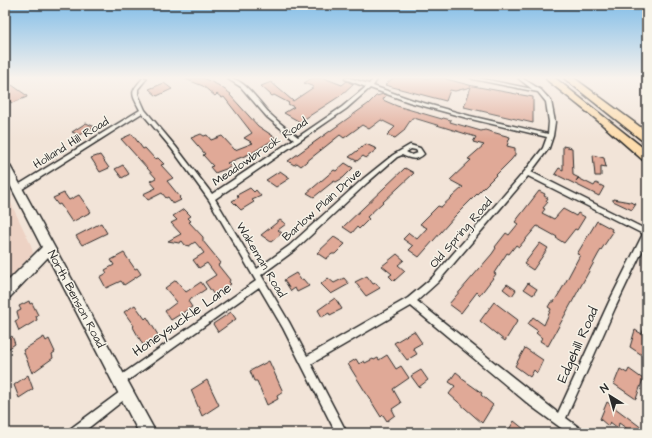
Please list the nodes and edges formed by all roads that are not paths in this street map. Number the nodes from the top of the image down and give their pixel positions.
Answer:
1 (137, 98) edge
2 (254, 98) edge
3 (355, 98) edge
4 (404, 98) edge
5 (546, 98) edge
6 (569, 98) edge
7 (575, 98) edge
8 (596, 98) edge
9 (144, 110) junction
10 (550, 136) junction
11 (647, 138) edge
12 (297, 140) junction
13 (637, 148) junction
14 (402, 152) dead end
15 (647, 157) edge
16 (5, 166) edge
17 (526, 173) junction
18 (18, 189) junction
19 (211, 198) junction
20 (49, 248) junction
21 (258, 278) junction
22 (5, 293) edge
23 (411, 301) junction
24 (306, 362) junction
25 (123, 387) junction
26 (560, 420) junction
27 (74, 433) edge
28 (148, 433) edge
29 (342, 433) edge
30 (577, 433) edge

1 - 9 street
2 - 12 street
3 - 12 street, Meadowbrook Road
4 - 10 street
5 - 10 street, Old Spring Road
6 - 13 highway
7 - 13 highway
8 - 11 highway
9 - 18 street, Holland Hill Road
9 - 19 street, Wakeman Road
10 - 17 street, Old Spring Road
12 - 19 street, Meadowbrook Road
13 - 15 highway
14 - 21 street, Barlow Plain Drive
16 - 18 main road, North Benson Road
17 - 23 street, Old Spring Road
17 - 26 street, Edgehill Road
18 - 20 main road, North Benson Road
19 - 21 street, Wakeman Road
20 - 22 main road
20 - 25 main road, North Benson Road
21 - 24 street, Wakeman Road
21 - 25 street, Honeysuckle Lane
23 - 24 street, Old Spring Road
23 - 26 street
24 - 29 street, Wakeman Road
25 - 27 street, Honeysuckle Lane
25 - 28 main road, North Benson Road
26 - 30 street

